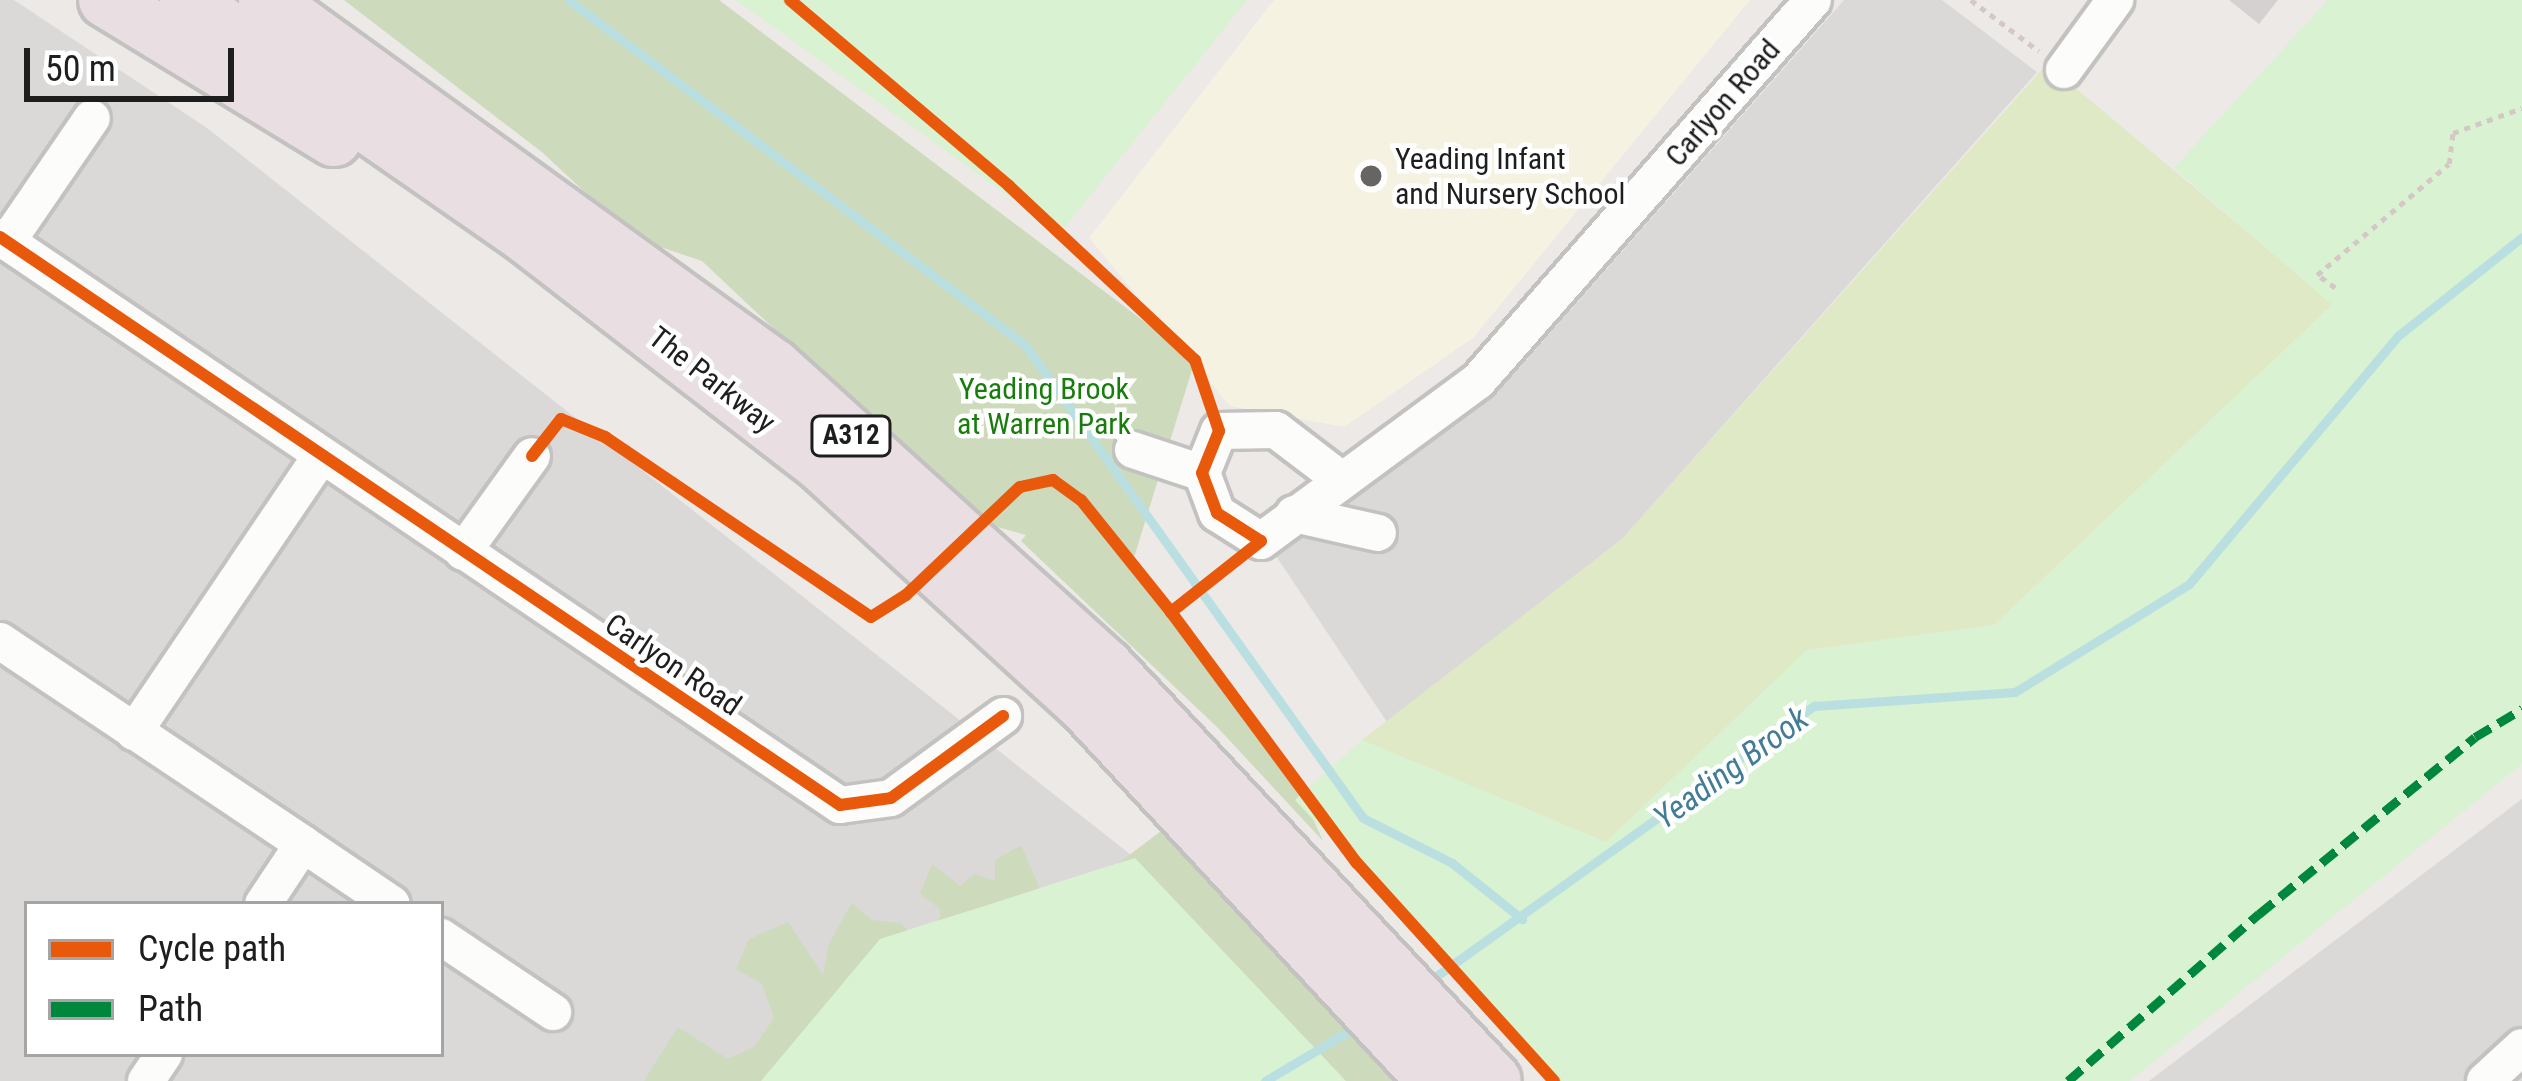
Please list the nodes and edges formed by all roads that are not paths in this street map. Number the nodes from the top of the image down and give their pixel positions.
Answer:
1 (106, 0) edge
2 (187, 0) edge
3 (266, 0) edge
4 (318, 0) edge
5 (1813, 0) edge
6 (2115, 0) edge
7 (2064, 70) road end
8 (92, 118) dead end
9 (540, 219) junction
10 (3, 239) edge
11 (1133, 450) dead end
12 (532, 456) dead end
13 (320, 457) junction
14 (1202, 472) junction
15 (1339, 478) junction
16 (1294, 514) junction
17 (1378, 533) dead end
18 (463, 552) junction
19 (0, 641) edge
20 (1004, 716) dead end
21 (134, 732) junction
22 (303, 844) junction
23 (265, 901) edge
24 (388, 901) edge
25 (444, 939) edge
26 (554, 1012) dead end
27 (2522, 1047) edge
28 (1438, 1061) edge
29 (1494, 1081) edge
30 (2485, 1081) edge

1 - 9 highway, A312
2 - 9 highway, The Parkway / A312
3 - 9 highway, The Parkway / A312
4 - 9 highway, A312
5 - 15 street, Carlyon Road
6 - 7 street
8 - 10 street
9 - 28 highway, The Parkway / A312
10 - 13 street, Carlyon Road
11 - 14 street
12 - 18 street
13 - 18 street, Carlyon Road
13 - 21 street
14 - 15 street
14 - 16 street, Carlyon Road
15 - 16 street, Carlyon Road
16 - 17 street
18 - 20 street, Carlyon Road
19 - 21 street
21 - 22 street
22 - 23 street
22 - 24 street
25 - 26 street
27 - 30 street
28 - 29 highway, The Parkway / A312

